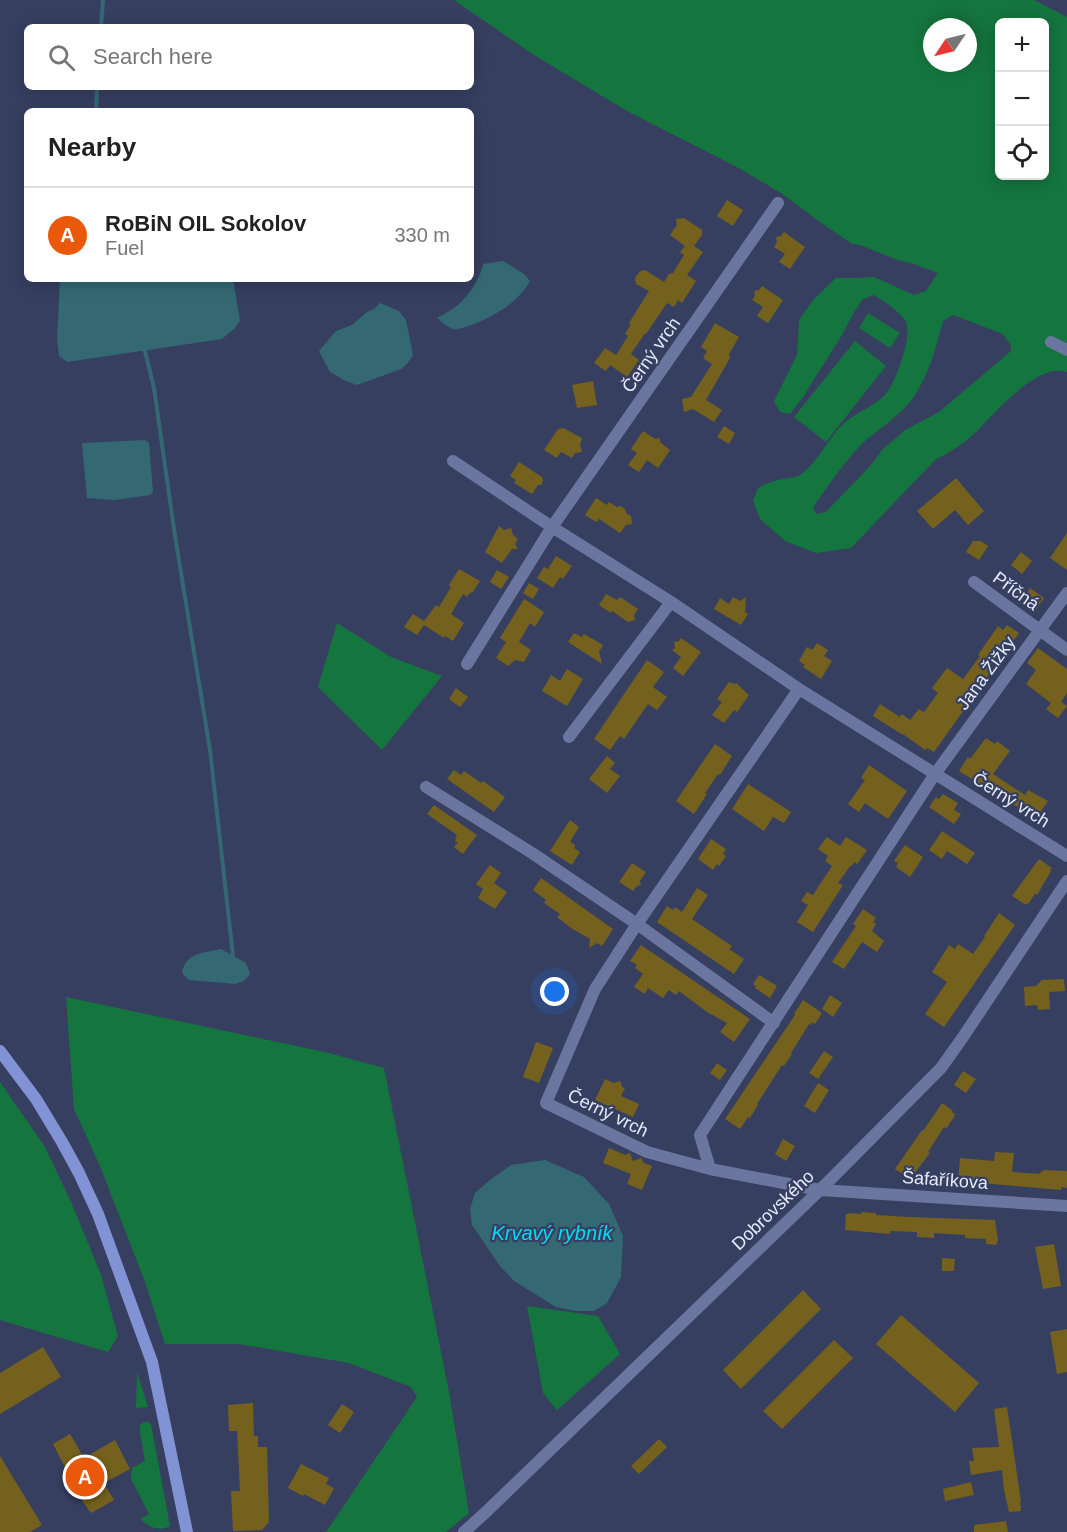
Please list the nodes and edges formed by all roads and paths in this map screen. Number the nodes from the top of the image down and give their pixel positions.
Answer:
1 (778, 203) dead end
2 (1051, 342) dead end
3 (1067, 350) edge
4 (453, 461) dead end
5 (552, 527) junction
6 (974, 582) dead end
7 (1067, 593) edge
8 (671, 602) junction
9 (1040, 630) junction
10 (1067, 650) edge
11 (467, 664) dead end
12 (799, 689) junction
13 (569, 737) dead end
14 (935, 774) junction
15 (426, 787) dead end
16 (1067, 856) edge
17 (1067, 881) edge
18 (637, 924) junction
19 (774, 1023) junction
20 (0, 1050) edge
21 (710, 1169) junction
22 (820, 1190) junction
23 (1067, 1206) edge
24 (187, 1532) edge
25 (464, 1532) edge

1 - 5 street, Černý vrch
2 - 3 street
4 - 5 street, Černý vrch
5 - 8 street, Černý vrch
5 - 11 street, Černý vrch
6 - 9 street, Příčná
7 - 9 street, Jana Žižky
8 - 12 street, Černý vrch
8 - 13 street
9 - 10 street, Příčná
9 - 14 street, Jana Žižky
12 - 14 street, Černý vrch
12 - 18 street, Černý vrch
14 - 16 street, Černý vrch
14 - 19 street
15 - 18 street
17 - 22 street, Dobrovského
18 - 19 street
18 - 21 street, Černý vrch
19 - 21 street
20 - 24 main road
21 - 22 street, Černý vrch
22 - 23 street, Šafaříkova
22 - 25 street, Dobrovského

